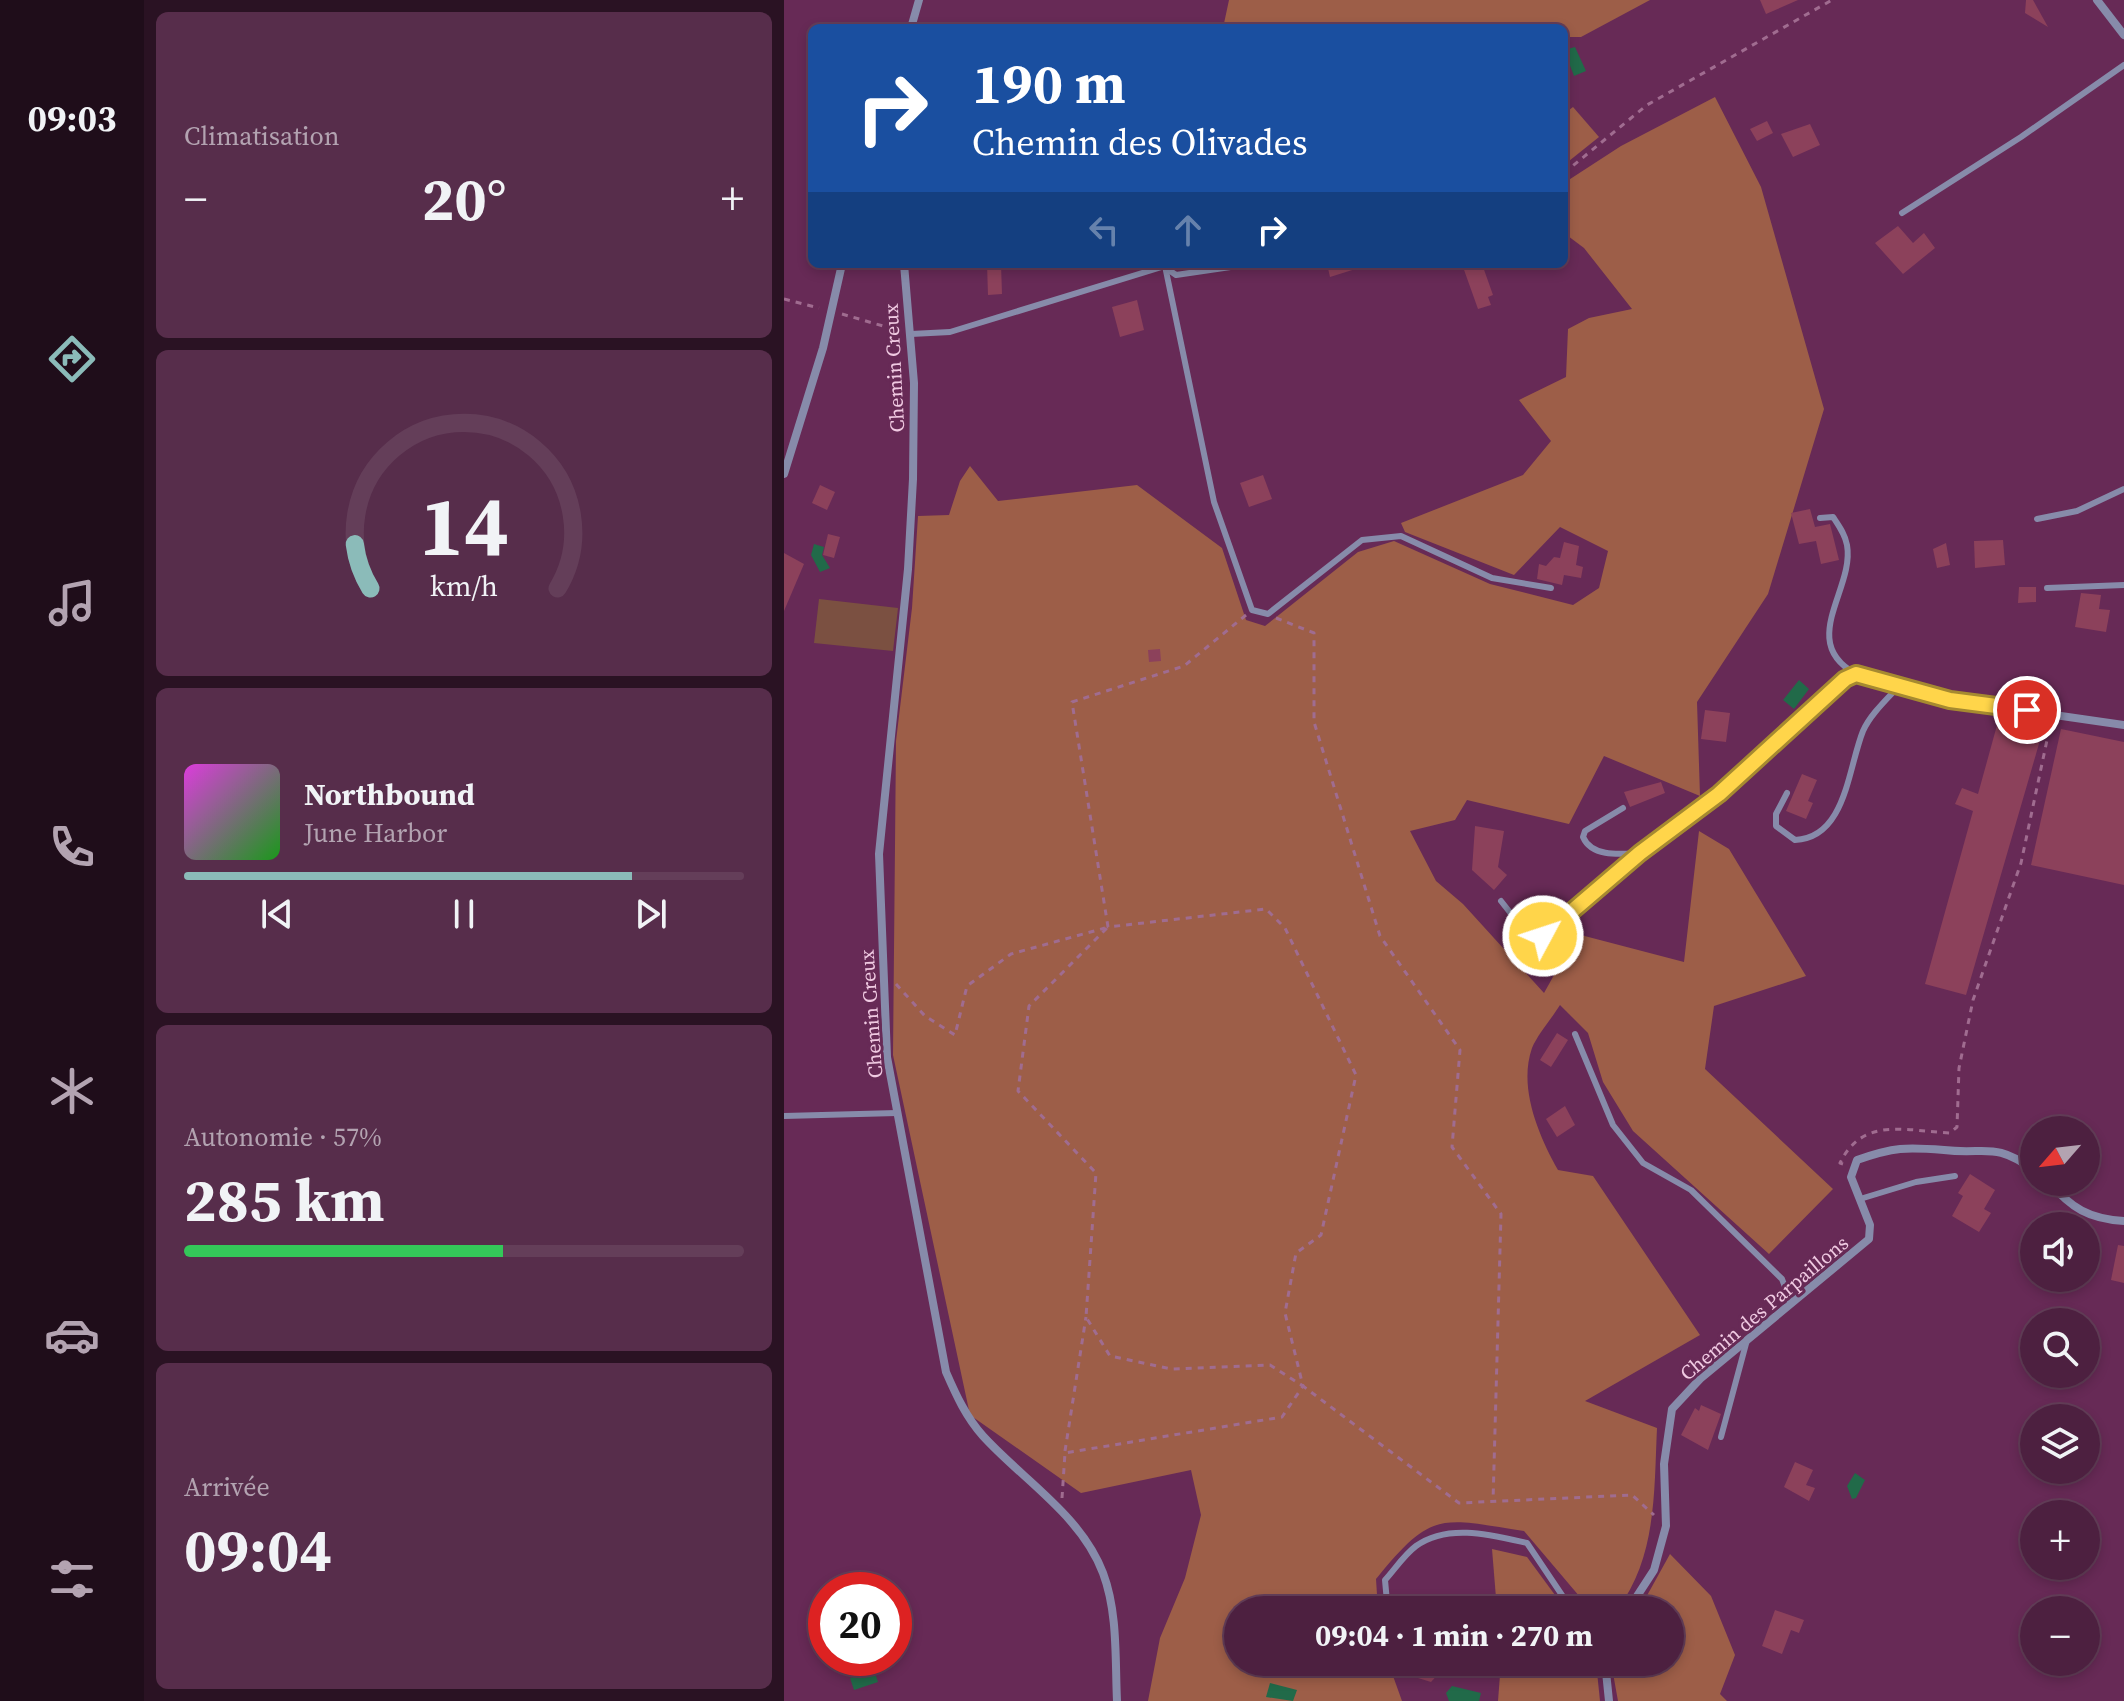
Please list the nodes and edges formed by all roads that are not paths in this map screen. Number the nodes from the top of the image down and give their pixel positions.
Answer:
1 (919, 0) edge
2 (2097, 0) edge
3 (912, 24) edge
4 (2124, 35) edge
5 (2124, 65) edge
6 (1902, 213) dead end
7 (841, 268) edge
8 (904, 268) edge
9 (1158, 268) edge
10 (1165, 268) edge
11 (1167, 268) edge
12 (1224, 268) edge
13 (911, 334) junction
14 (784, 474) edge
15 (2124, 489) edge
16 (1820, 518) dead end
17 (2037, 519) dead end
18 (2124, 585) edge
19 (1551, 588) dead end
20 (2047, 588) dead end
21 (1856, 674) junction
22 (1898, 687) junction
23 (2124, 725) edge
24 (1787, 793) dead end
25 (1623, 808) dead end
26 (1640, 853) junction
27 (1501, 901) dead end
28 (1575, 1034) dead end
29 (897, 1113) junction
30 (784, 1116) edge
31 (2020, 1161) edge
32 (1955, 1176) dead end
33 (2062, 1196) edge
34 (1860, 1199) junction
35 (2124, 1221) edge
36 (1791, 1303) junction
37 (1747, 1340) junction
38 (1721, 1437) dead end
39 (1386, 1596) edge
40 (1563, 1596) edge
41 (1637, 1596) edge
42 (1606, 1676) edge
43 (1117, 1701) edge
44 (1609, 1701) edge

1 - 3 street
2 - 4 street
5 - 6 lane
7 - 14 street
8 - 13 street, Chemin Creux
9 - 13 lane
10 - 19 lane
11 - 12 lane
13 - 29 street, Chemin Creux
15 - 17 lane
16 - 21 lane
18 - 20 lane
21 - 22 street
21 - 26 lane
22 - 23 street
22 - 24 lane
25 - 26 lane
26 - 27 lane
28 - 36 lane
29 - 30 lane
29 - 43 street, Chemin Creux
31 - 34 street, Chemin des Parpaillons
32 - 34 lane
33 - 35 street
34 - 36 street, Chemin des Parpaillons
36 - 37 street, Chemin des Parpaillons
37 - 38 lane
37 - 41 street, Chemin des Parpaillons
39 - 40 lane
42 - 44 street

